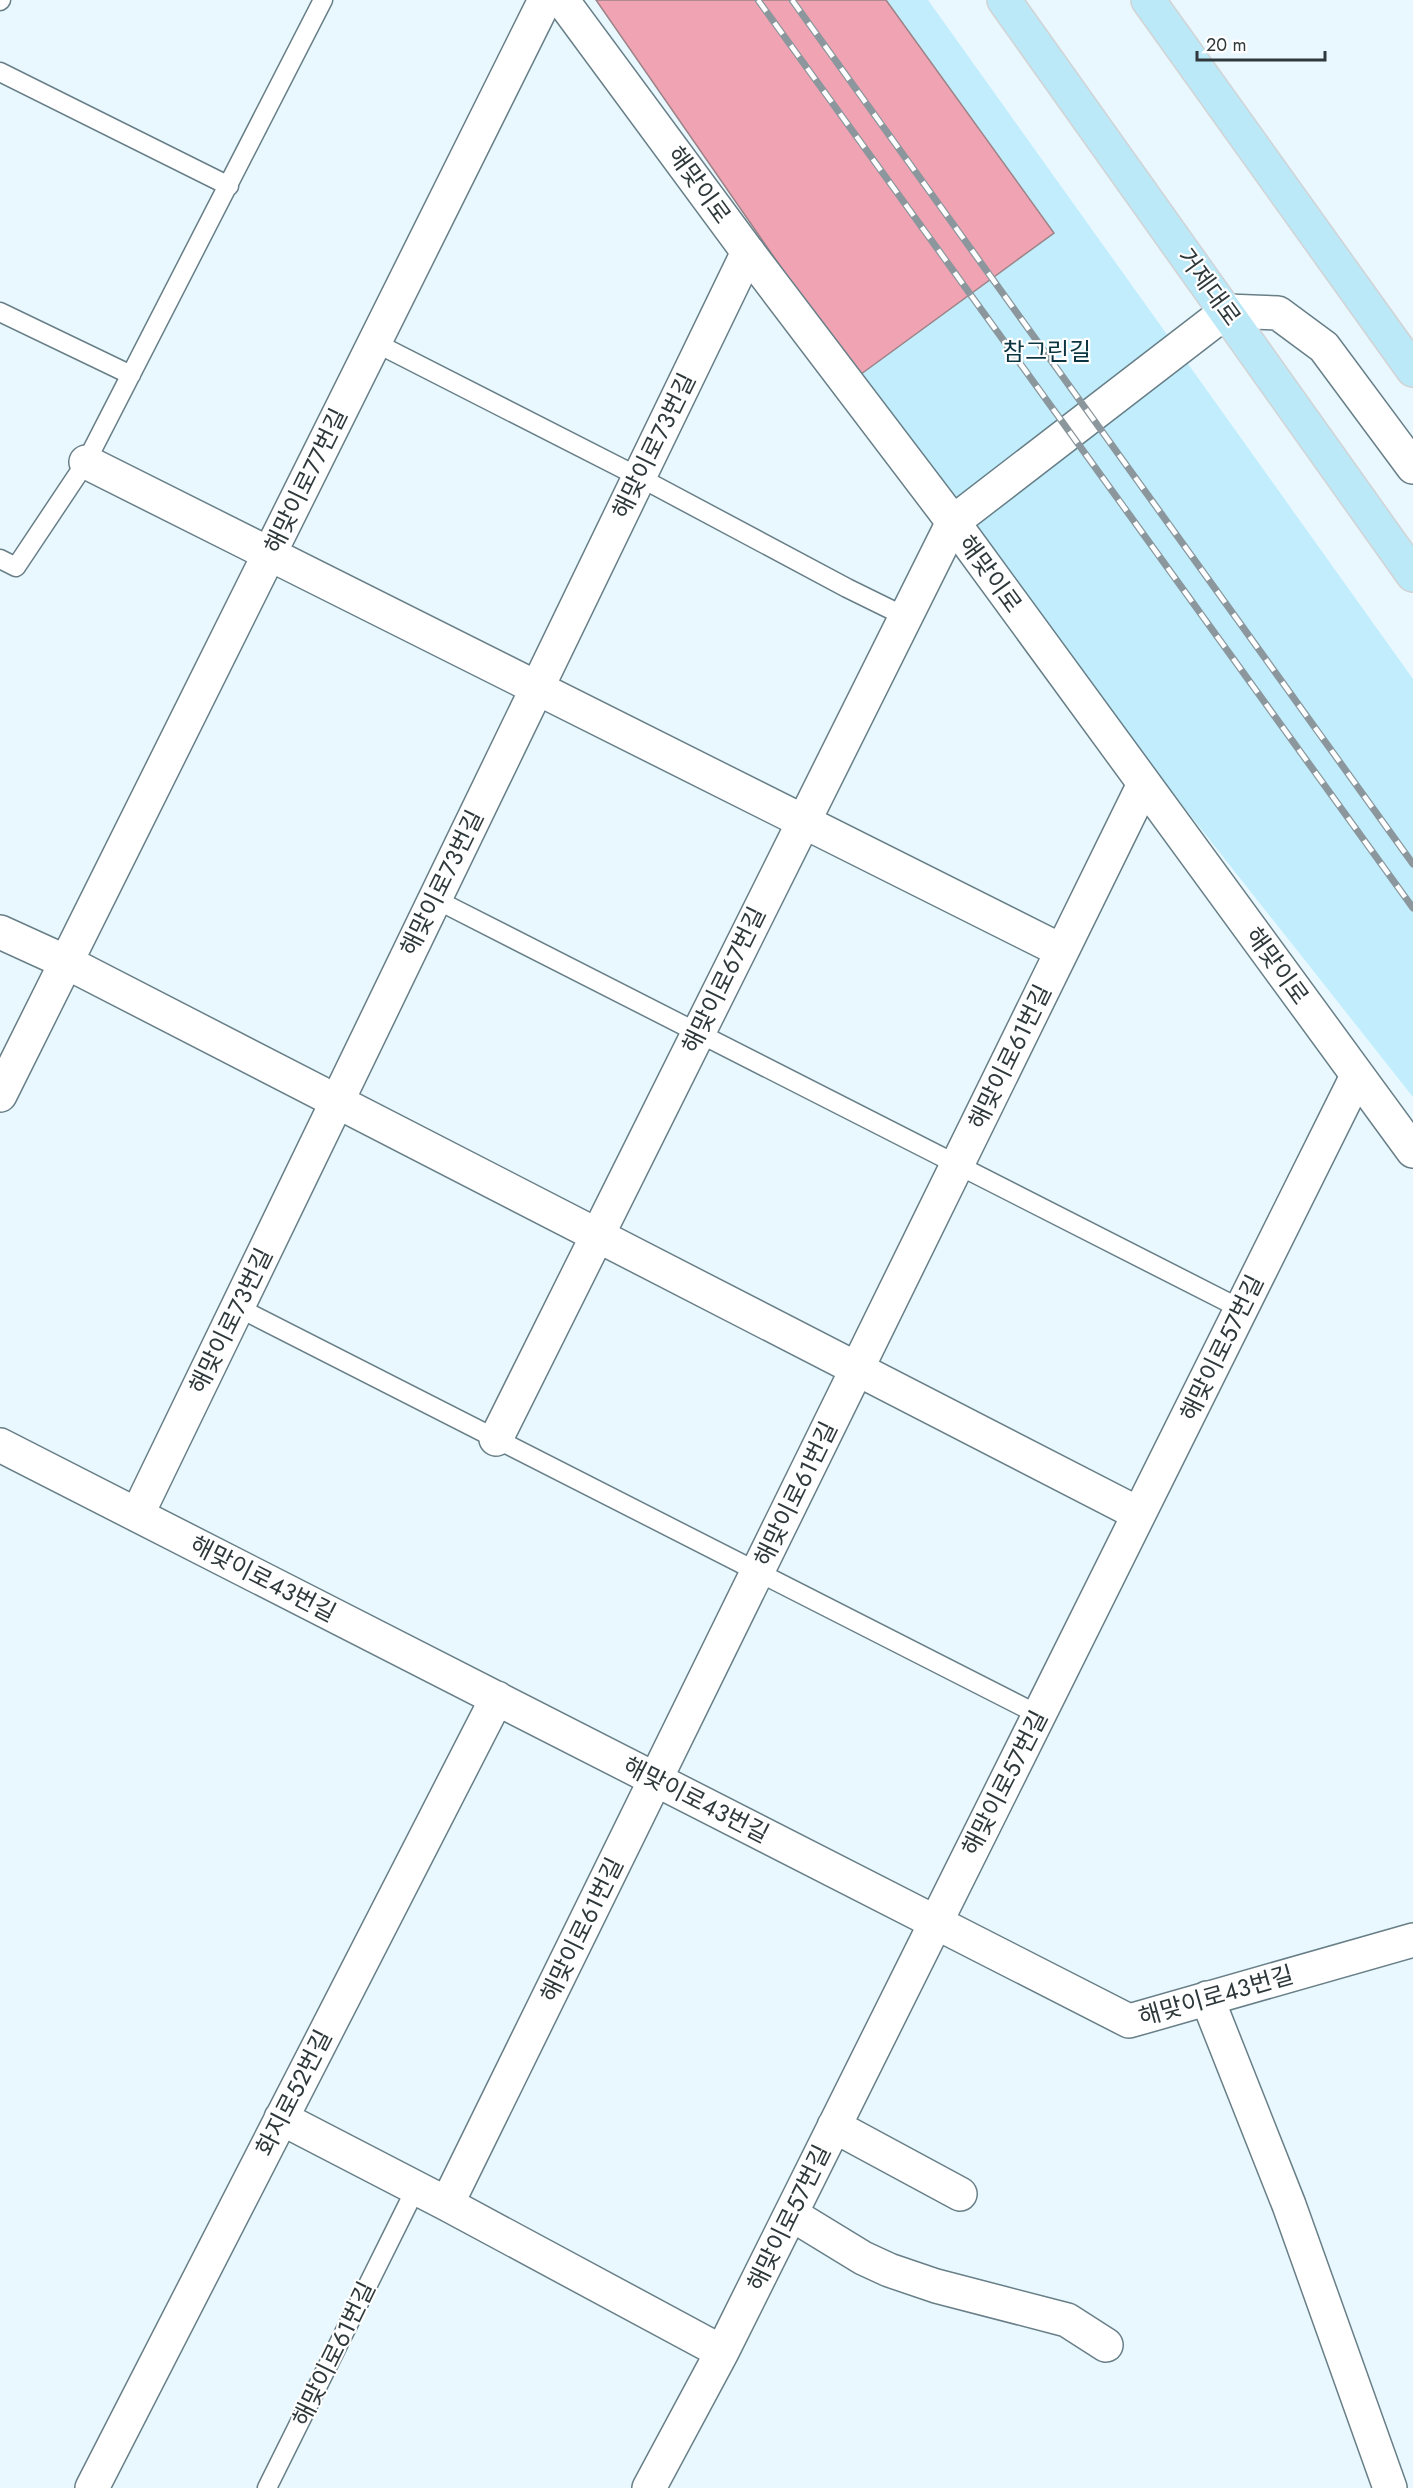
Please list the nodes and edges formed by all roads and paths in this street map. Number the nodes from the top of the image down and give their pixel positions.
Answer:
1 (322, 0) edge
2 (545, 0) edge
3 (562, 0) edge
4 (1004, 0) edge
5 (1148, 0) edge
6 (0, 72) edge
7 (229, 186) junction
8 (748, 252) junction
9 (0, 312) edge
10 (1227, 312) junction
11 (374, 342) junction
12 (1413, 370) edge
13 (131, 375) junction
14 (86, 462) junction
15 (1413, 467) edge
16 (639, 477) junction
17 (953, 522) junction
18 (269, 554) junction
19 (0, 559) edge
20 (1413, 575) edge
21 (906, 616) junction
22 (537, 688) junction
23 (1144, 784) junction
24 (803, 821) junction
25 (435, 899) junction
26 (0, 932) edge
27 (1062, 951) junction
28 (66, 962) junction
29 (698, 1033) junction
30 (1357, 1076) junction
31 (0, 1095) edge
32 (337, 1101) junction
33 (1413, 1152) edge
34 (957, 1164) junction
35 (598, 1235) junction
36 (237, 1307) junction
37 (1241, 1309) junction
38 (858, 1369) junction
39 (496, 1439) junction
40 (0, 1445) edge
41 (1139, 1514) junction
42 (137, 1515) junction
43 (758, 1572) junction
44 (497, 1698) junction
45 (1039, 1715) junction
46 (655, 1780) junction
47 (935, 1922) junction
48 (1413, 1940) edge
49 (1207, 1998) junction
50 (281, 2118) junction
51 (834, 2126) junction
52 (416, 2188) junction
53 (960, 2194) dead end
54 (447, 2204) junction
55 (791, 2214) junction
56 (1106, 2345) dead end
57 (722, 2352) junction
58 (92, 2488) edge
59 (267, 2488) edge
60 (649, 2488) edge
61 (1390, 2488) edge

1 - 7 lane
2 - 11 street, 해맞이로77번길
3 - 8 street, 해맞이로
4 - 10 main road, 거제대로
5 - 12 main road
6 - 7 lane
7 - 13 lane
8 - 16 street, 해맞이로73번길
8 - 17 street, 해맞이로
9 - 13 lane
10 - 15 street
10 - 17 street
10 - 20 main road, 거제대로
11 - 16 lane
11 - 18 street, 해맞이로77번길
13 - 14 lane
14 - 18 street
14 - 19 lane
16 - 21 lane
16 - 22 street, 해맞이로73번길
17 - 21 street, 해맞이로67번길
17 - 23 street, 해맞이로
18 - 22 street
18 - 28 street, 해맞이로77번길
21 - 24 street, 해맞이로67번길
22 - 24 street
22 - 25 street, 해맞이로73번길
23 - 27 street, 해맞이로61번길
23 - 30 street, 해맞이로
24 - 27 street
24 - 29 street, 해맞이로67번길
25 - 29 lane
25 - 32 street, 해맞이로73번길
26 - 28 street
27 - 34 street, 해맞이로61번길
28 - 31 street, 해맞이로77번길
28 - 32 street
29 - 34 lane
29 - 35 street, 해맞이로67번길
30 - 33 street, 해맞이로
30 - 37 street, 해맞이로57번길
32 - 35 street
32 - 36 street, 해맞이로73번길
34 - 37 lane
34 - 38 street, 해맞이로61번길
35 - 38 street
35 - 39 street, 해맞이로67번길
36 - 39 lane
36 - 42 street, 해맞이로73번길
37 - 41 street, 해맞이로57번길
38 - 41 street
38 - 43 street, 해맞이로61번길
39 - 43 lane
40 - 42 street, 해맞이로43번길
41 - 45 street, 해맞이로57번길
42 - 44 street, 해맞이로43번길
43 - 45 lane
43 - 46 street, 해맞이로61번길
44 - 46 street, 해맞이로43번길
44 - 50 street, 화지로52번길
45 - 47 street, 해맞이로57번길
46 - 47 street, 해맞이로43번길
46 - 54 street, 해맞이로61번길
47 - 49 street, 해맞이로43번길
47 - 51 street, 해맞이로57번길
48 - 49 street, 해맞이로43번길
49 - 61 street
50 - 52 street
50 - 58 street, 화지로52번길
51 - 53 street
51 - 55 street, 해맞이로57번길
52 - 54 street
52 - 59 lane, 해맞이로61번길
54 - 57 street
55 - 56 street
55 - 57 street, 해맞이로57번길
57 - 60 street, 해맞이로57번길

